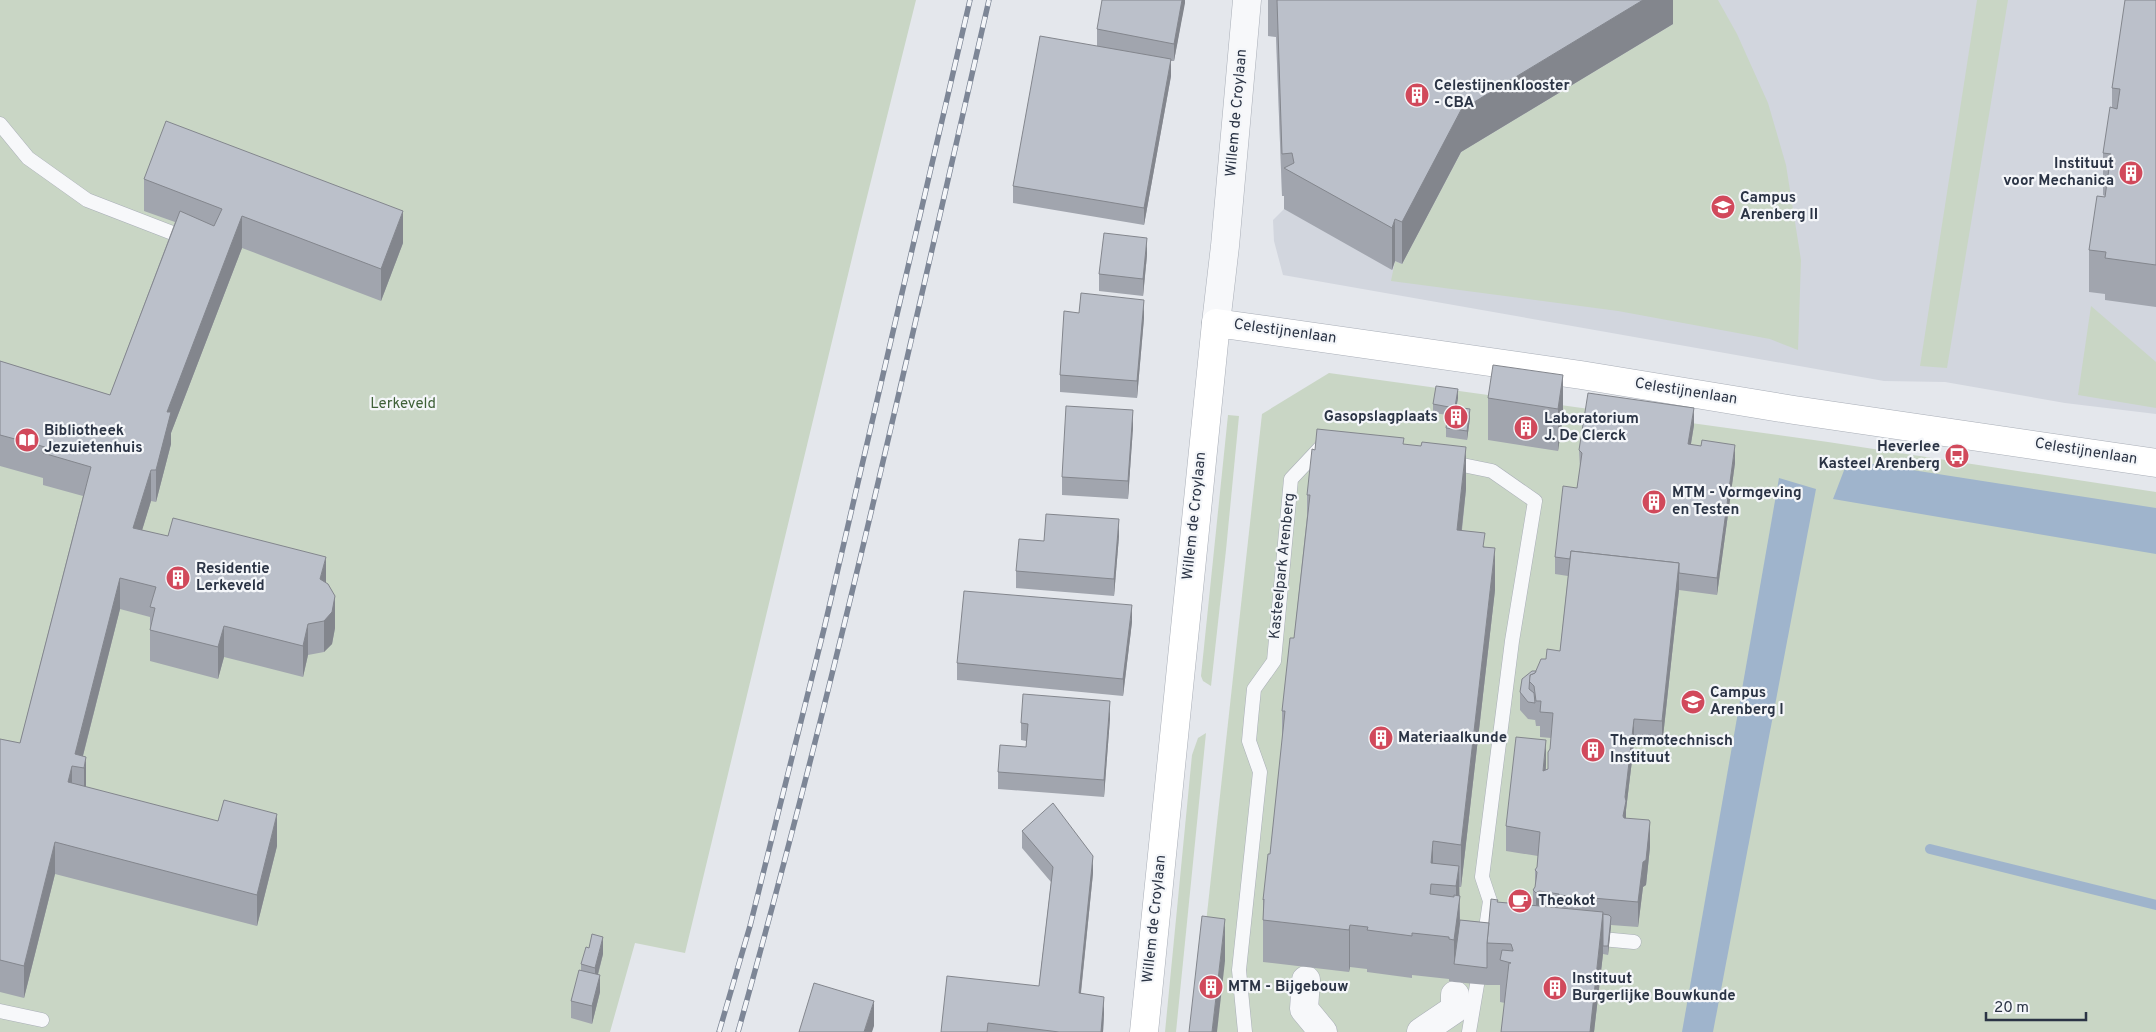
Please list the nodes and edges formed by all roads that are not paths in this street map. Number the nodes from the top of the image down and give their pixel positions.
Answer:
1 (1247, 0) edge
2 (0, 124) edge
3 (199, 243) edge
4 (1216, 323) junction
5 (1339, 448) edge
6 (1438, 460) edge
7 (2156, 462) edge
8 (1490, 901) junction
9 (1500, 915) edge
10 (1576, 936) edge
11 (1634, 942) dead end
12 (1306, 980) dead end
13 (1455, 995) dead end
14 (0, 1011) edge
15 (42, 1020) dead end
16 (1144, 1032) edge
17 (1245, 1032) edge
18 (1323, 1032) edge
19 (1421, 1032) edge
20 (1469, 1032) edge

1 - 4 street, Willem de Croylaan
2 - 3 lane
4 - 7 street, Celestijnenlaan
4 - 16 street, Willem de Croylaan
5 - 17 lane, Kasteelpark Arenberg
6 - 8 lane
8 - 9 lane
8 - 20 lane
10 - 11 lane
12 - 18 street
13 - 19 street
14 - 15 lane

